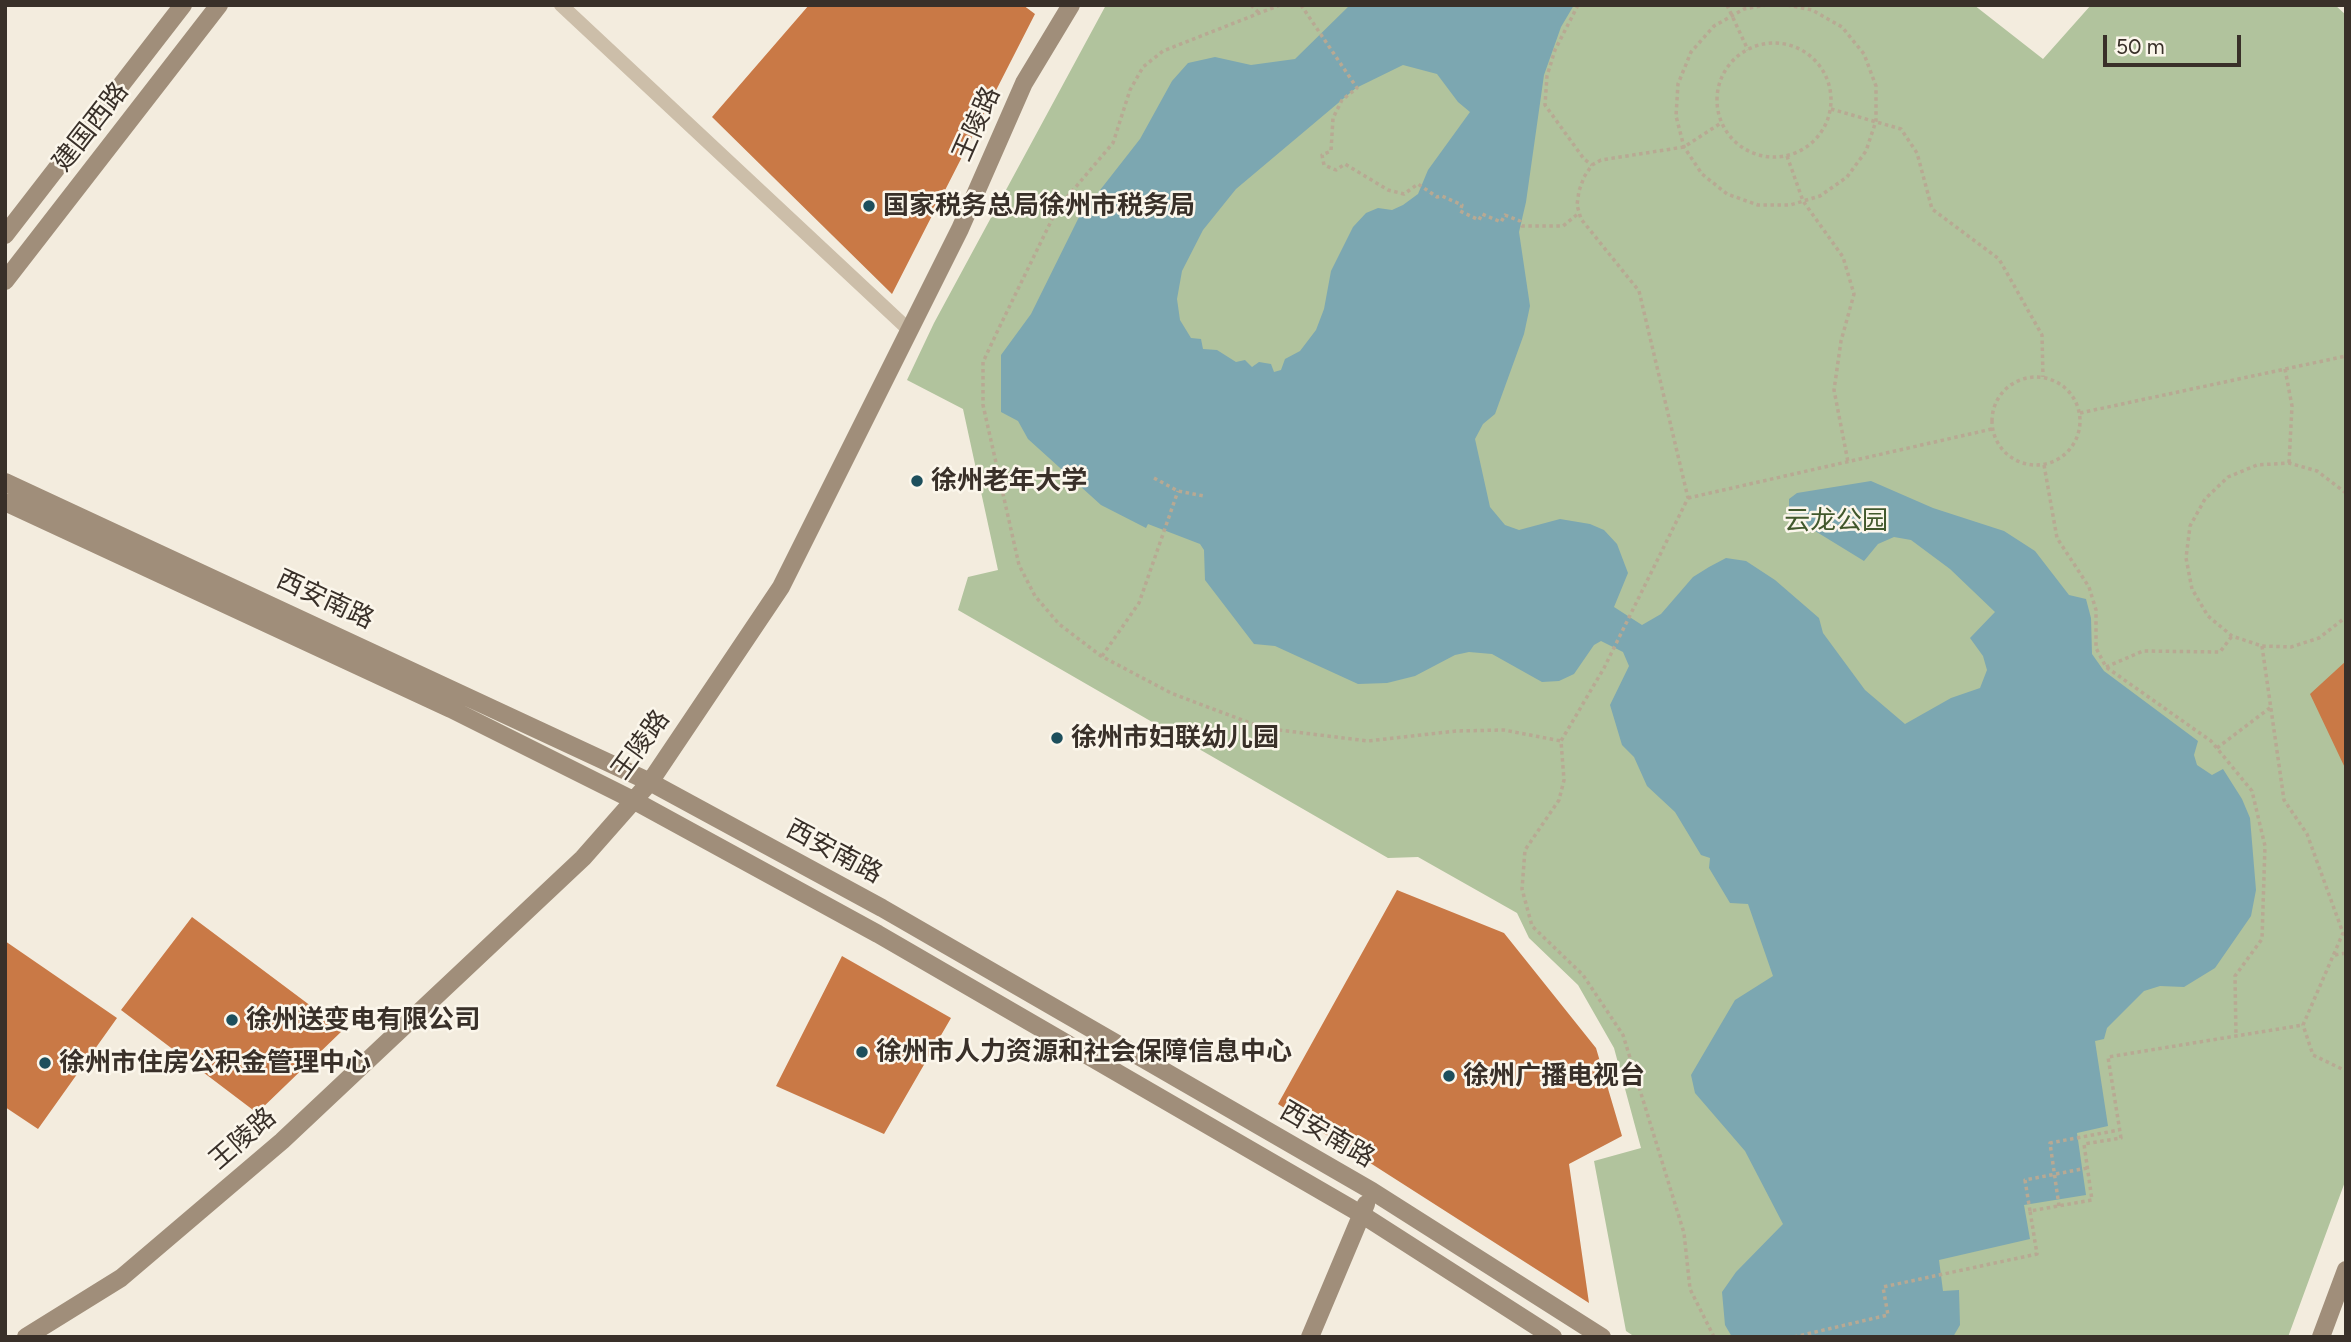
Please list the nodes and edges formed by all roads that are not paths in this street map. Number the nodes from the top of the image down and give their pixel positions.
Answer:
1 (183, 5) edge
2 (219, 5) edge
3 (561, 5) edge
4 (1071, 5) edge
5 (5, 235) edge
6 (5, 281) edge
7 (909, 330) junction
8 (6, 481) edge
9 (5, 502) edge
10 (5, 511) edge
11 (33, 515) junction
12 (650, 782) junction
13 (634, 800) junction
14 (1372, 1191) junction
15 (1362, 1214) junction
16 (2346, 1270) edge
17 (26, 1337) edge
18 (1310, 1337) edge
19 (1553, 1337) edge
20 (1602, 1337) edge
21 (2320, 1337) edge

1 - 5 main road, 建国西路
2 - 6 main road, 建国西路
3 - 7 street
4 - 7 main road, 王陵路
7 - 12 main road, 王陵路
8 - 12 main road, 西安南路
9 - 11 main road, 西安南路
10 - 11 main road
11 - 13 main road, 西安南路
12 - 13 main road, 王陵路
12 - 14 main road, 西安南路
13 - 15 main road, 西安南路
13 - 17 main road, 王陵路
14 - 15 main road
14 - 20 main road, 西安南路
15 - 18 main road
15 - 19 main road, 西安南路
16 - 21 main road

